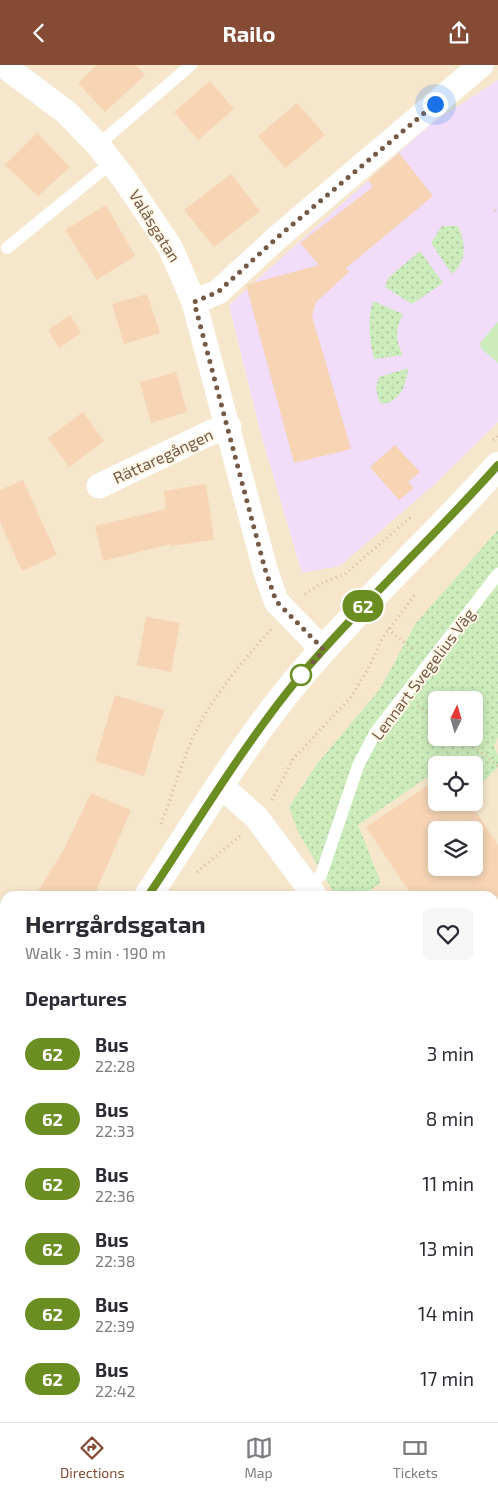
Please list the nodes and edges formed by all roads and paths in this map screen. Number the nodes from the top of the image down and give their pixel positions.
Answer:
1 (4, 65) edge
2 (191, 65) edge
3 (481, 65) edge
4 (105, 154) junction
5 (495, 210) dead end
6 (498, 214) edge
7 (7, 248) dead end
8 (194, 302) junction
9 (229, 427) junction
10 (498, 465) edge
11 (99, 486) dead end
12 (345, 574) dead end
13 (498, 574) edge
14 (421, 587) dead end
15 (275, 621) junction
16 (388, 629) junction
17 (324, 650) junction
18 (430, 663) junction
19 (473, 746) edge
20 (498, 766) edge
21 (220, 785) junction
22 (257, 817) junction
23 (160, 825) dead end
24 (193, 875) dead end
25 (151, 891) edge
26 (311, 891) edge

1 - 4 street, Valåsgatan
2 - 4 lane
3 - 8 street
4 - 7 lane
4 - 8 street, Valåsgatan
5 - 6 path
8 - 9 street, Valåsgatan
9 - 11 street, Rättaregången
9 - 15 street, Valåsgatan
10 - 17 street
12 - 15 path
13 - 18 lane, Lennart Svegelius Väg
14 - 16 path
15 - 17 street, Valåsgatan
15 - 23 path
16 - 18 path
16 - 22 path
17 - 21 street
18 - 26 lane, Lennart Svegelius Väg
19 - 20 path
21 - 22 street
21 - 25 street
22 - 24 path
22 - 26 street

